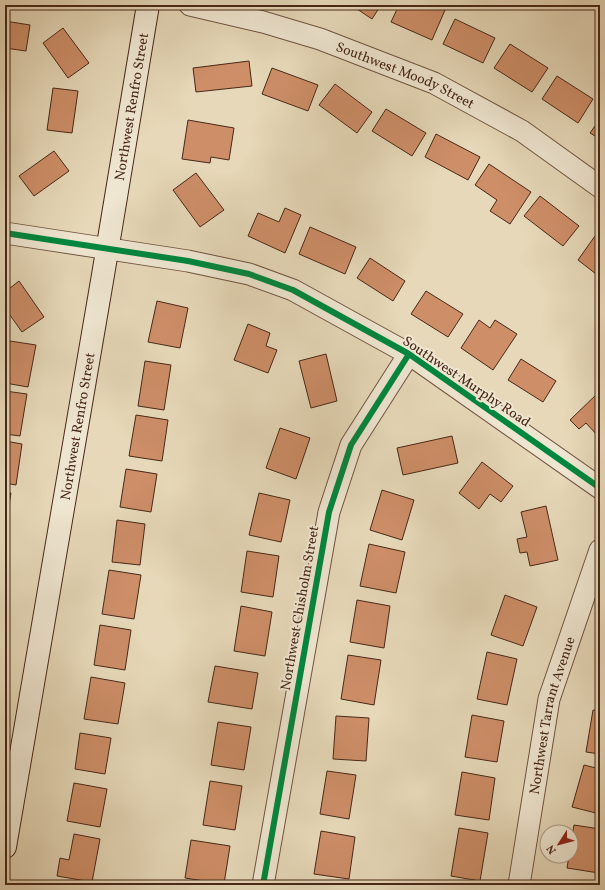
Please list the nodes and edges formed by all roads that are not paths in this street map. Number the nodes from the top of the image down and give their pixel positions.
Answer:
1 (148, 5) edge
2 (190, 5) edge
3 (600, 187) edge
4 (5, 233) edge
5 (108, 249) junction
6 (409, 354) junction
7 (600, 488) edge
8 (600, 550) edge
9 (5, 847) edge
10 (263, 885) edge
11 (519, 885) edge

1 - 5 main road, Northwest Renfro Street
2 - 3 street, Southwest Moody Street
4 - 5 street, Southwest Murphy Road
5 - 6 street, Southwest Murphy Road
5 - 9 main road, Northwest Renfro Street
6 - 7 street, Southwest Murphy Road
6 - 10 street, Northwest Chisholm Street
8 - 11 street, Northwest Tarrant Avenue

